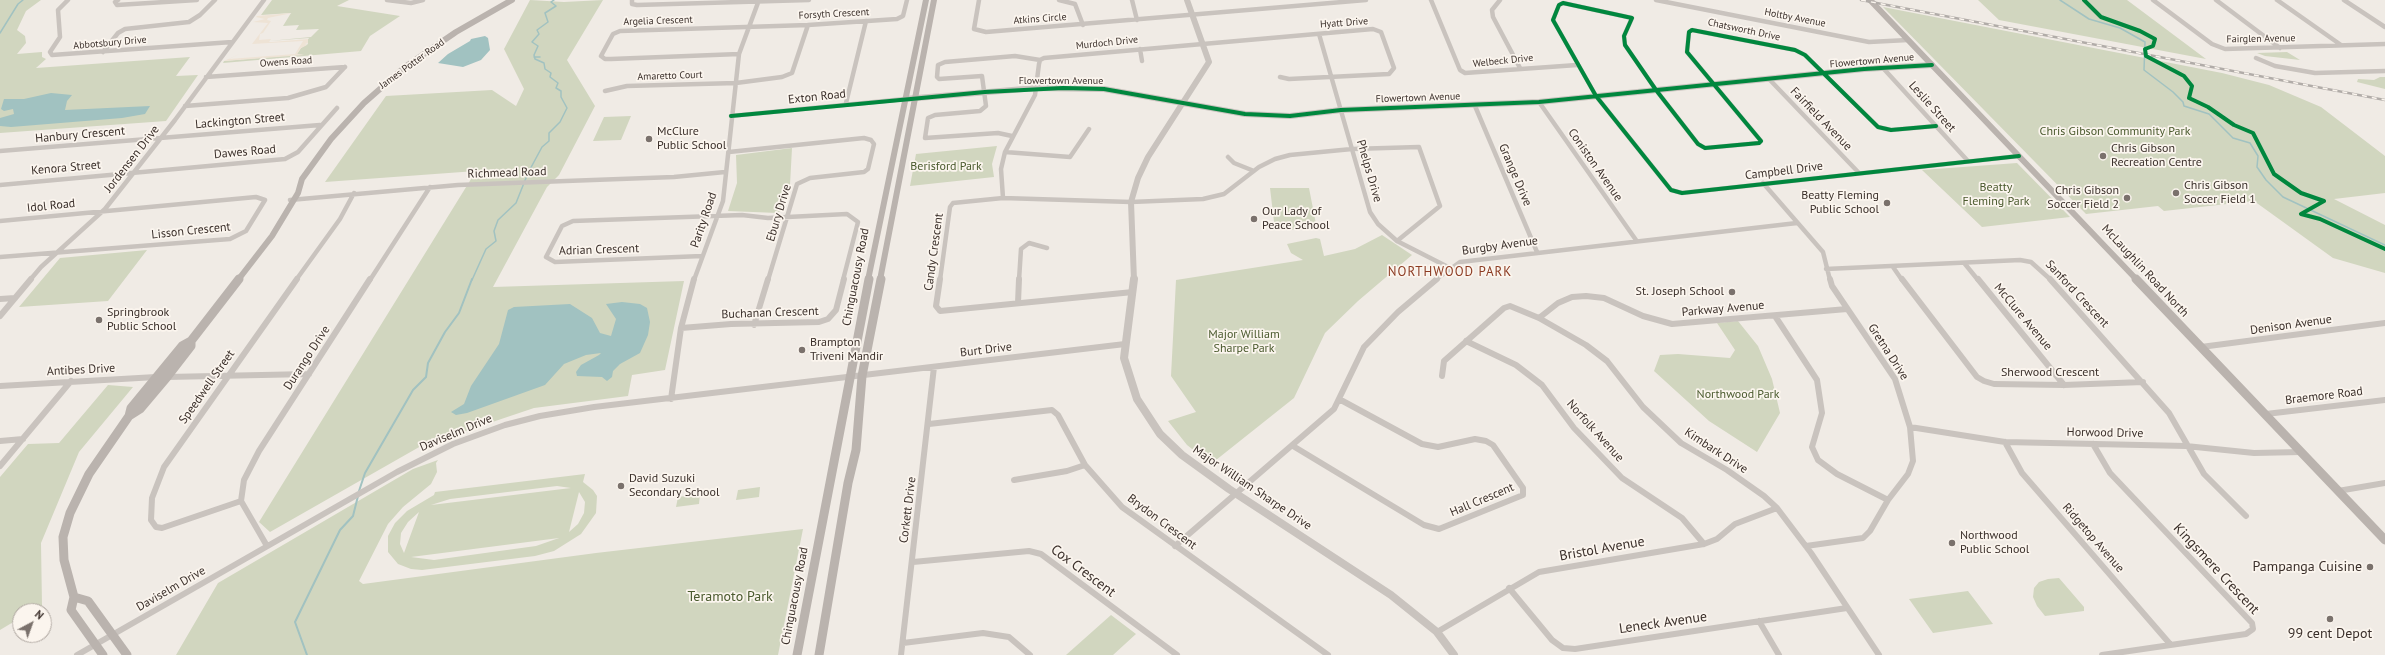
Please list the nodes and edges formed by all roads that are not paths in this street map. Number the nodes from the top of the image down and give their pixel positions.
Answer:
1 (68, 0) edge
2 (118, 0) edge
3 (197, 0) edge
4 (215, 0) edge
5 (264, 0) edge
6 (387, 0) edge
7 (423, 0) edge
8 (512, 0) edge
9 (632, 0) edge
10 (809, 0) edge
11 (906, 0) edge
12 (926, 0) edge
13 (934, 0) edge
14 (979, 0) edge
15 (1059, 0) edge
16 (1132, 0) edge
17 (1187, 0) edge
18 (1319, 0) edge
19 (1366, 0) edge
20 (1431, 0) edge
21 (1500, 0) edge
22 (1656, 0) edge
23 (1870, 0) edge
24 (2153, 0) edge
25 (2216, 0) edge
26 (2277, 0) edge
27 (2344, 0) edge
28 (167, 1) edge
29 (759, 1) edge
30 (1322, 6) junction
31 (1194, 15) junction
32 (1137, 20) junction
33 (866, 22) junction
34 (808, 25) junction
35 (1083, 25) junction
36 (749, 27) junction
37 (2385, 27) edge
38 (1319, 34) junction
39 (1908, 40) junction
40 (232, 42) junction
41 (1204, 43) junction
42 (2385, 44) edge
43 (2342, 46) junction
44 (2280, 48) junction
45 (1140, 49) junction
46 (103, 52) junction
47 (739, 54) junction
48 (2256, 58) dead end
49 (1040, 60) junction
50 (1142, 61) dead end
51 (1577, 65) junction
52 (1932, 65) junction
53 (1520, 68) junction
54 (1883, 68) junction
55 (2385, 72) edge
56 (1824, 74) junction
57 (1331, 75) junction
58 (206, 77) junction
59 (1280, 77) dead end
60 (1769, 79) junction
61 (736, 83) junction
62 (1713, 84) junction
63 (1036, 88) junction
64 (1656, 90) junction
65 (605, 92) dead end
66 (985, 92) junction
67 (1596, 96) junction
68 (916, 98) junction
69 (905, 99) junction
70 (1184, 102) junction
71 (1539, 102) junction
72 (846, 104) junction
73 (185, 106) junction
74 (1476, 106) junction
75 (336, 108) dead end
76 (1341, 110) junction
77 (731, 116) junction
78 (320, 125) junction
79 (1936, 126) junction
80 (1089, 129) dead end
81 (1012, 136) junction
82 (161, 138) junction
83 (1352, 149) junction
84 (0, 152) edge
85 (729, 152) junction
86 (1005, 152) junction
87 (1228, 156) dead end
88 (2019, 156) junction
89 (1967, 160) junction
90 (1254, 171) junction
91 (134, 172) junction
92 (726, 172) junction
93 (1859, 173) junction
94 (1763, 183) junction
95 (0, 185) edge
96 (430, 186) junction
97 (354, 193) junction
98 (1003, 198) junction
99 (292, 199) junction
100 (1131, 202) junction
101 (103, 211) junction
102 (717, 216) junction
103 (789, 217) junction
104 (0, 221) edge
105 (1797, 223) junction
106 (1636, 240) junction
107 (1398, 241) junction
108 (1047, 248) dead end
109 (57, 252) junction
110 (1536, 252) junction
111 (702, 256) junction
112 (0, 257) edge
113 (1965, 264) junction
114 (1893, 267) junction
115 (1450, 268) junction
116 (1826, 268) junction
117 (1134, 292) junction
118 (15, 298) junction
119 (0, 299) edge
120 (1018, 303) junction
121 (1847, 310) junction
122 (0, 316) edge
123 (1775, 316) junction
124 (1539, 318) junction
125 (2385, 323) edge
126 (754, 325) junction
127 (681, 328) junction
128 (1466, 341) junction
129 (1125, 344) junction
130 (2200, 347) junction
131 (934, 367) junction
132 (230, 374) junction
133 (309, 374) junction
134 (862, 376) junction
135 (1442, 376) dead end
136 (163, 377) junction
137 (850, 377) junction
138 (71, 381) junction
139 (2142, 382) junction
140 (2064, 384) junction
141 (0, 386) edge
142 (671, 398) junction
143 (1339, 399) junction
144 (2385, 400) edge
145 (2266, 414) junction
146 (929, 424) junction
147 (1910, 426) junction
148 (23, 439) junction
149 (0, 441) edge
150 (2005, 442) junction
151 (2093, 444) junction
152 (1293, 446) junction
153 (2186, 446) junction
154 (2301, 452) junction
155 (1085, 465) junction
156 (0, 466) edge
157 (1014, 480) dead end
158 (2385, 483) edge
159 (2338, 491) junction
160 (1236, 494) junction
161 (1888, 500) junction
162 (241, 501) junction
163 (1777, 508) junction
164 (2246, 516) dead end
165 (2385, 540) edge
166 (1704, 544) junction
167 (267, 546) junction
168 (1176, 546) junction
169 (1806, 546) junction
170 (913, 562) junction
171 (1509, 588) junction
172 (74, 597) junction
173 (1847, 608) junction
174 (1759, 621) junction
175 (1437, 632) junction
176 (113, 634) junction
177 (903, 643) junction
178 (96, 644) junction
179 (2170, 644) junction
180 (77, 655) edge
181 (103, 655) edge
182 (127, 655) edge
183 (797, 655) edge
184 (820, 655) edge
185 (901, 655) edge
186 (1030, 655) edge
187 (1177, 655) edge
188 (1328, 655) edge
189 (1454, 655) edge
190 (1779, 655) edge
191 (1879, 655) edge
192 (2102, 655) edge

1 - 46 street, Abbotsbury Drive
2 - 28 street
3 - 28 street
4 - 46 street
5 - 40 street, Jordensen Drive
6 - 7 street
8 - 99 main road, James Potter Road
9 - 29 street, Forsyth Crescent
10 - 29 street, Forsyth Crescent
11 - 33 street, Forsyth Crescent
12 - 69 main road, Chinguacousy Road
13 - 68 main road, Chinguacousy Road
14 - 35 street, Atkins Circle
15 - 35 street
16 - 32 street
17 - 31 street, Major William Sharpe Drive
18 - 30 street
19 - 30 street, Atkins Circle
20 - 53 street, Welbeck Drive
21 - 53 street
22 - 39 street, Holtby Avenue
23 - 39 main road, McLaughlin Road North
24 - 44 street, Fairglen Avenue
25 - 44 street
26 - 43 street
27 - 37 street
29 - 36 street, Parity Road
30 - 31 street, Atkins Circle
31 - 32 street, Atkins Circle
31 - 41 street, Major William Sharpe Drive
32 - 35 street, Atkins Circle
33 - 34 street, Forsyth Crescent
33 - 72 street
34 - 36 street, Forsyth Crescent
34 - 61 street, Amaretto Court
36 - 47 street, Parity Road
36 - 47 street, Argelia Crescent
38 - 41 street, Hyatt Drive
38 - 57 street, Phelps Drive
38 - 57 street, Hyatt Drive
39 - 52 main road, McLaughlin Road North
40 - 46 street, Abbotsbury Drive
40 - 58 street, Jordensen Drive
41 - 45 street, Murdoch Drive
41 - 70 street, Major William Sharpe Drive
42 - 43 street, Fairglen Avenue
43 - 44 street, Fairglen Avenue
45 - 49 street, Murdoch Drive
45 - 50 street
47 - 61 street, Parity Road
48 - 55 street
49 - 63 street
49 - 66 street, Murdoch Drive
51 - 53 street, Welbeck Drive
51 - 64 street, Campbell Drive
51 - 67 street, Campbell Drive
52 - 54 street, Flowertown Avenue
52 - 88 main road, McLaughlin Road North
54 - 56 street, Flowertown Avenue
54 - 79 street, Leslie Street
56 - 60 street, Flowertown Avenue
56 - 62 street, Chatsworth Drive
56 - 79 street
57 - 59 street
57 - 76 street, Phelps Drive
58 - 73 street, Jordensen Drive
58 - 73 street, Owens Road
60 - 62 street, Flowertown Avenue
60 - 93 street, Fairfield Avenue
61 - 65 street, Amaretto Court
61 - 77 street, Parity Road
62 - 64 street, Flowertown Avenue
62 - 64 street
63 - 66 street, Flowertown Avenue
63 - 70 street, Flowertown Avenue
63 - 81 street
64 - 67 street, Flowertown Avenue
66 - 68 street, Flowertown Avenue
66 - 81 street
67 - 71 street, Flowertown Avenue
67 - 94 street, Campbell Drive
68 - 69 street, Flowertown Avenue
68 - 134 main road, Chinguacousy Road
69 - 72 street, Exton Road
69 - 137 main road, Chinguacousy Road
70 - 76 street, Flowertown Avenue
70 - 100 street, Major William Sharpe Drive
71 - 74 street, Flowertown Avenue
71 - 106 street, Coniston Avenue
72 - 77 street, Exton Road
73 - 82 street, Jordensen Drive
74 - 76 street, Flowertown Avenue
74 - 110 street, Grange Drive
75 - 78 street, Dawes Road
76 - 83 street, Phelps Drive
77 - 85 street, Parity Road
78 - 82 street, Lackington Street
78 - 91 street, Dawes Road
79 - 89 street, Leslie Street
80 - 86 street
81 - 86 street
82 - 84 street, Hanbury Crescent
82 - 91 street, Jordensen Drive
83 - 90 street, Candy Crescent
83 - 107 street, Phelps Drive
83 - 107 street, Candy Crescent
85 - 92 street, Parity Road
85 - 103 street, Ebury Drive
86 - 98 street
87 - 90 street
88 - 89 street, Campbell Drive
88 - 130 main road, McLaughlin Road North
89 - 93 street, Campbell Drive
90 - 100 street, Candy Crescent
91 - 95 street, Kenora Street
91 - 101 street, Jordensen Drive
92 - 96 street, Richmead Road
92 - 102 street, Parity Road
93 - 94 street, Campbell Drive
94 - 105 street, Gretna Drive
96 - 97 street, Richmead Road
96 - 133 street, Durango Drive
97 - 99 street, Richmead Road
97 - 132 street, Speedwell Street
98 - 100 street, Candy Crescent
98 - 120 street, Candy Crescent
99 - 136 main road, James Potter Road
100 - 117 street, Major William Sharpe Drive
101 - 104 street, Idol Road
101 - 109 street, Jordensen Drive
101 - 109 street, Lisson Crescent
102 - 103 street, Buchanan Crescent
102 - 111 street, Parity Road
102 - 111 street, Adrian Crescent
103 - 126 street, Ebury Drive
103 - 126 street, Buchanan Crescent
105 - 106 street, Burgby Avenue
105 - 116 street, Gretna Drive
106 - 110 street, Burgby Avenue
107 - 115 street, Phelps Drive
108 - 120 street
109 - 112 street
109 - 118 street, Jordensen Drive
110 - 115 street, Burgby Avenue
111 - 127 street, Parity Road
113 - 114 street, Sanford Crescent
113 - 139 street, Sanford Crescent
113 - 140 street, McClure Avenue
114 - 116 street, Sanford Crescent
114 - 140 street, Sherwood Crescent
115 - 143 street, Burgby Avenue
116 - 121 street, Gretna Drive
117 - 120 street, Candy Crescent
117 - 129 street, Major William Sharpe Drive
118 - 119 street
118 - 122 street, Jordensen Drive
121 - 123 street, Parkway Avenue
121 - 147 street, Gretna Drive
123 - 124 street, Parkway Avenue
123 - 161 street
124 - 128 street, Kimbark Drive
124 - 163 street, Kimbark Drive
125 - 130 street, Denison Avenue
126 - 127 street, Buchanan Crescent
127 - 142 street, Parity Road
128 - 135 street, Kimbark Drive
128 - 166 street, Norfolk Avenue
129 - 131 street, Burt Drive
129 - 160 street, Major William Sharpe Drive
130 - 145 main road, McLaughlin Road North
131 - 134 street, Burt Drive
131 - 146 street, Corkett Drive
132 - 133 street, Antibes Drive
132 - 136 street, Antibes Drive
132 - 162 street, Speedwell Street
133 - 162 street, Durango Drive
134 - 137 street, Burt Drive
134 - 184 main road, Chinguacousy Road
136 - 138 street, Antibes Drive
136 - 172 main road, James Potter Road
137 - 142 street, Daviselm Drive
137 - 183 main road, Chinguacousy Road
138 - 141 street, Antibes Drive
138 - 148 street
139 - 140 street, Sherwood Crescent
139 - 153 street, Sanford Crescent
142 - 167 street, Daviselm Drive
143 - 152 street, Burgby Avenue
143 - 152 street, Hall Crescent
144 - 145 street, Braemore Road
145 - 154 main road, McLaughlin Road North
146 - 155 street, Brydon Crescent
146 - 170 street, Corkett Drive
147 - 150 street, Horwood Drive
147 - 161 street, Gretna Drive
148 - 149 street
148 - 156 street
150 - 151 street, Horwood Drive
150 - 179 street, Ridgetop Avenue
151 - 153 street, Horwood Drive
151 - 179 street, Kingsmere Crescent
152 - 160 street, Burgby Avenue
153 - 154 street, Horwood Drive
153 - 164 street, Sanford Crescent
154 - 159 main road, McLaughlin Road North
155 - 157 street
155 - 168 street, Brydon Crescent
158 - 159 street
159 - 165 main road, McLaughlin Road North
160 - 168 street, Burgby Avenue
160 - 175 street, Major William Sharpe Drive
161 - 169 street, Gretna Drive
162 - 167 street
163 - 166 street, Bristol Avenue
163 - 169 street, Kimbark Drive
166 - 171 street, Bristol Avenue
167 - 176 street, Daviselm Drive
168 - 188 street, Brydon Crescent
169 - 173 street, Kimbark Drive
170 - 177 street, Corkett Drive
170 - 187 street, Cox Crescent
171 - 174 street, Leneck Avenue
171 - 175 street, Bristol Avenue
172 - 176 main road
172 - 178 main road, James Potter Road
173 - 174 street, Leneck Avenue
173 - 191 street, Kimbark Drive
174 - 190 street
175 - 189 street, Major William Sharpe Drive
176 - 178 street, Daviselm Drive
176 - 182 main road
177 - 185 street, Corkett Drive
177 - 186 street
178 - 180 street, Daviselm Drive
178 - 181 main road, James Potter Road
179 - 192 street, Kingsmere Crescent

